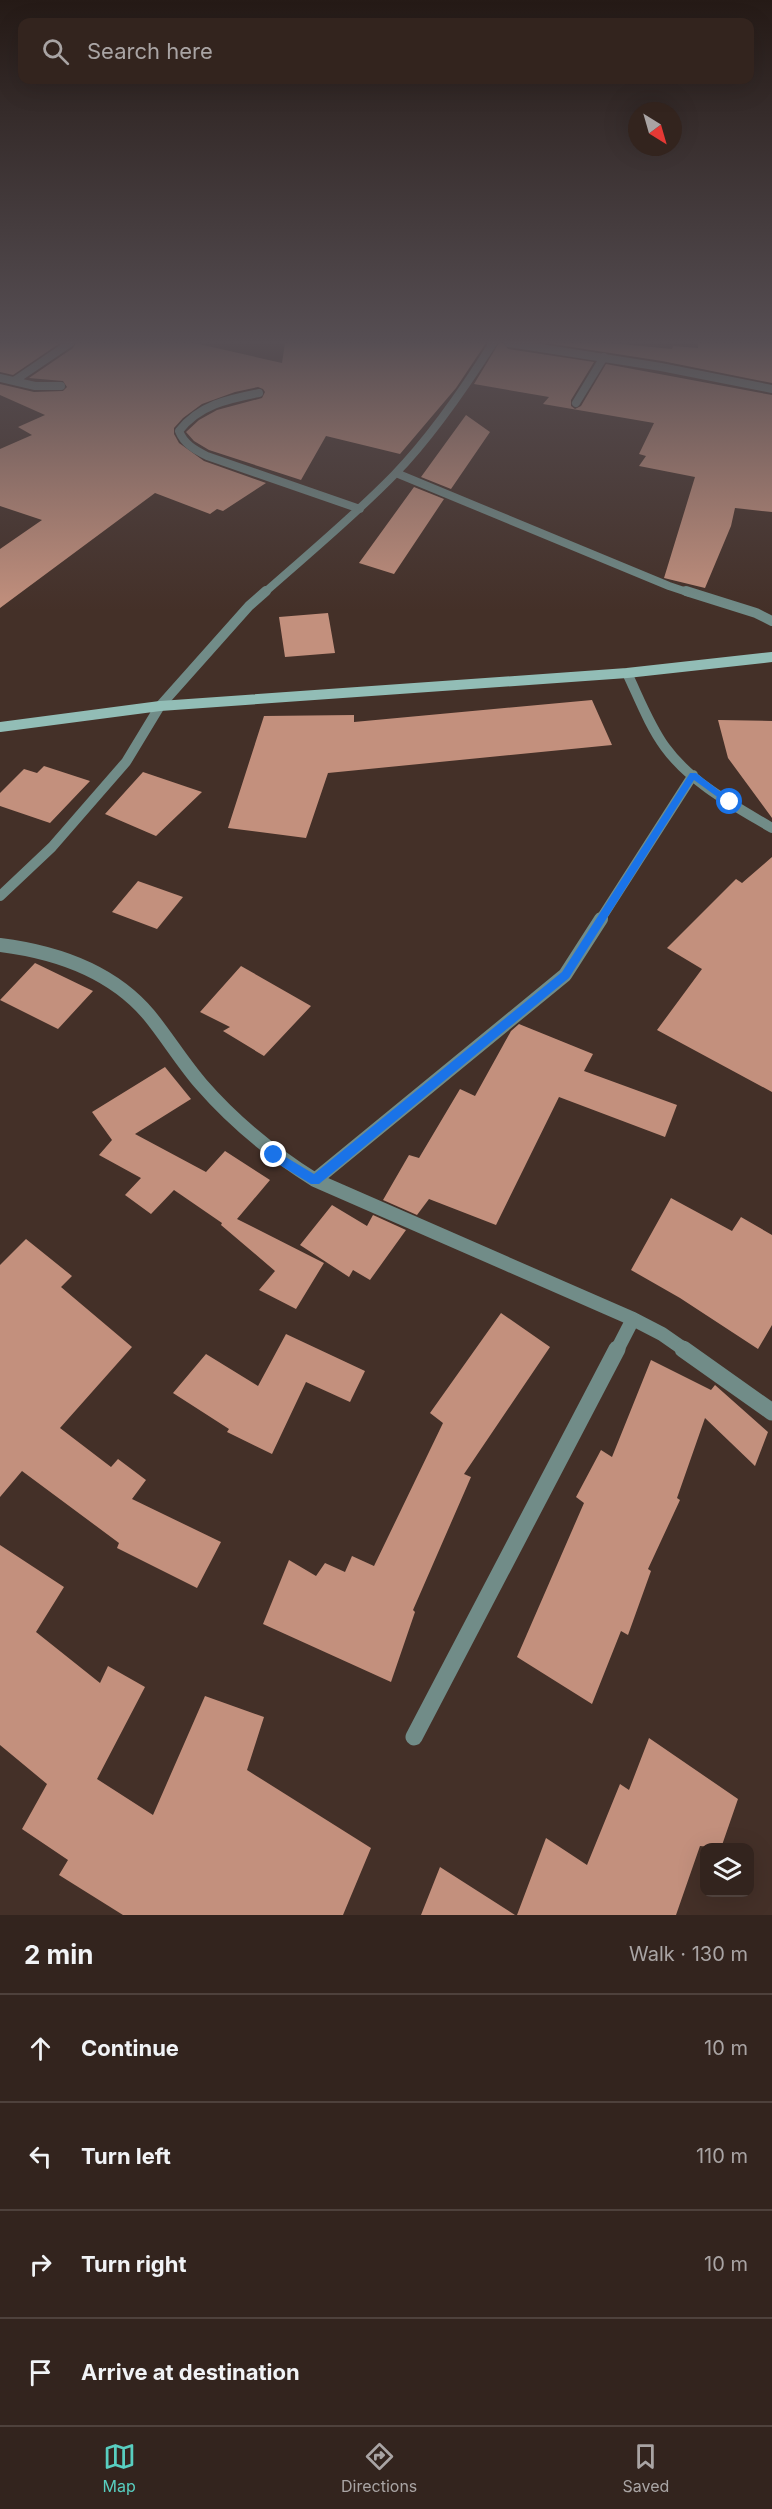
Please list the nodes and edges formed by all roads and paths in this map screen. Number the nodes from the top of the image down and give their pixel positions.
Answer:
1 (179, 432) edge
2 (429, 432) edge
3 (396, 473) junction
4 (360, 509) junction
5 (772, 621) edge
6 (772, 657) edge
7 (627, 673) junction
8 (160, 706) junction
9 (0, 726) edge
10 (693, 775) junction
11 (772, 828) edge
12 (0, 896) edge
13 (0, 945) edge
14 (315, 1180) junction
15 (633, 1319) junction
16 (772, 1412) edge
17 (414, 1737) dead end

1 - 4 street
2 - 3 street
3 - 4 street
3 - 5 street
4 - 8 street
6 - 7 street
7 - 8 street
7 - 10 street
8 - 9 street
8 - 12 street
10 - 11 street
10 - 14 street
13 - 14 street
14 - 15 street
15 - 16 street
15 - 17 street

